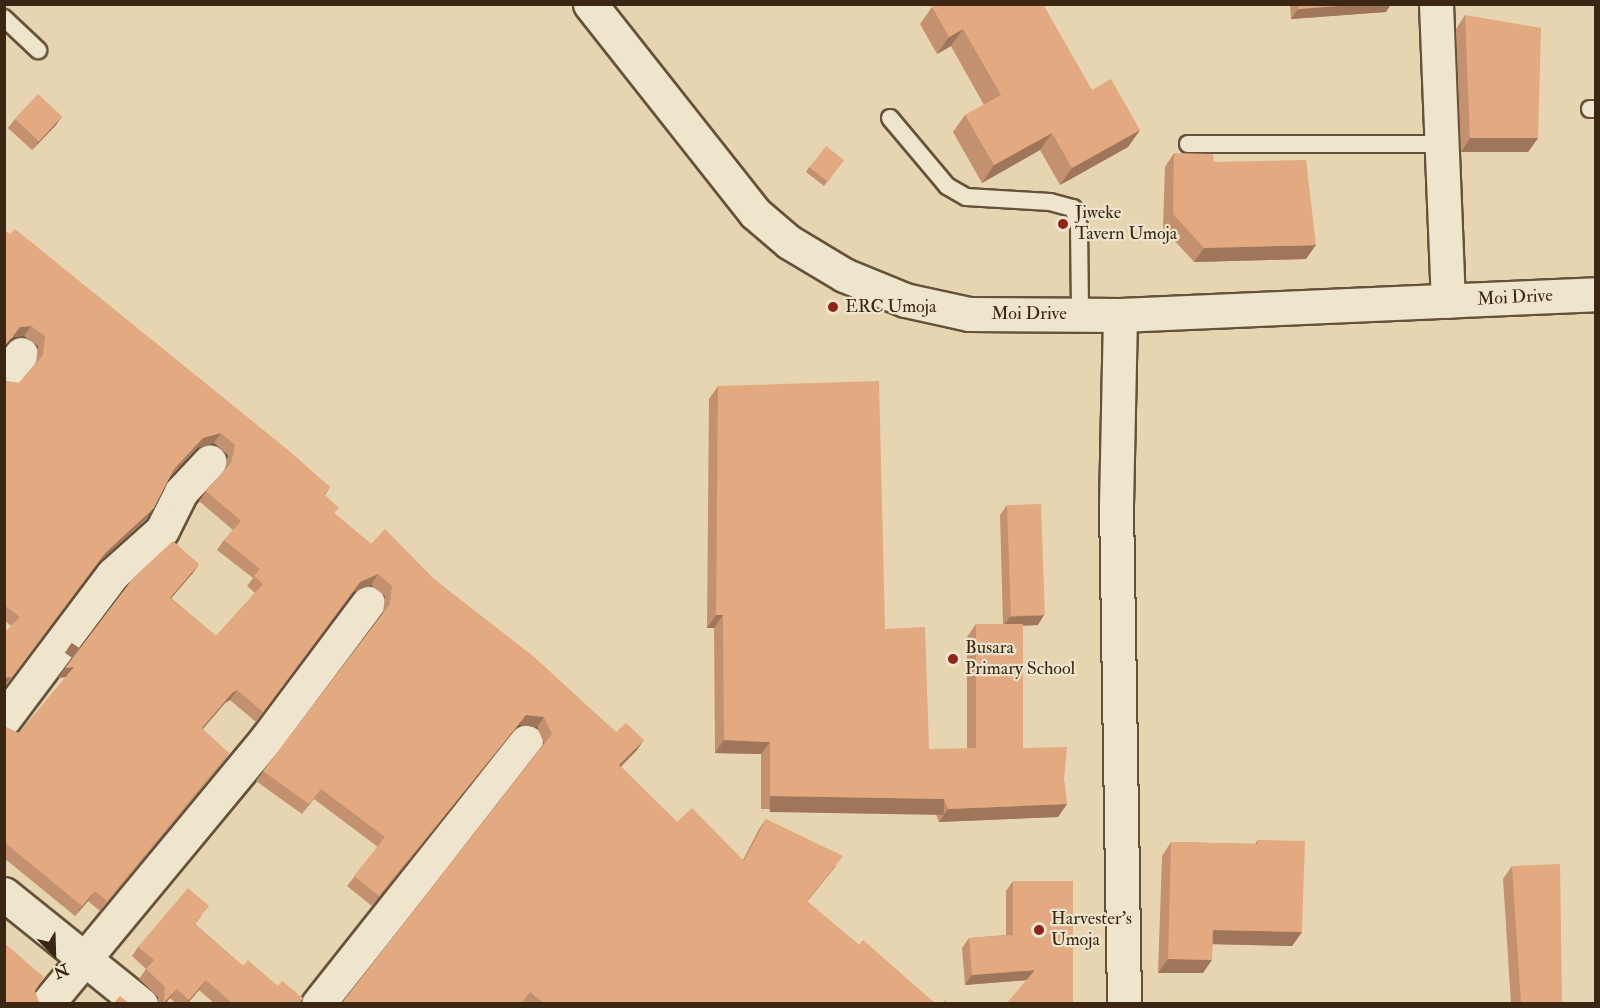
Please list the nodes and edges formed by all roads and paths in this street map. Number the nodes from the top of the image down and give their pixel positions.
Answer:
1 (590, 4) edge
2 (1436, 4) edge
3 (4, 18) edge
4 (38, 50) dead end
5 (890, 118) dead end
6 (1188, 144) dead end
7 (1441, 144) junction
8 (1596, 294) edge
9 (1448, 301) junction
10 (1080, 314) junction
11 (1120, 315) junction
12 (210, 461) dead end
13 (368, 603) dead end
14 (9, 711) edge
15 (526, 742) dead end
16 (4, 894) edge
17 (85, 956) junction
18 (47, 1004) edge
19 (141, 1004) edge
20 (318, 1004) edge
21 (1124, 1004) edge

1 - 10 street, Moi Drive
2 - 7 street
3 - 4 lane
5 - 10 lane
6 - 7 lane
7 - 9 street
8 - 9 street, Moi Drive
9 - 11 street, Moi Drive
10 - 11 street, Moi Drive
11 - 21 street
12 - 14 street
13 - 17 street
15 - 20 street
16 - 17 street
17 - 18 street
17 - 19 street

